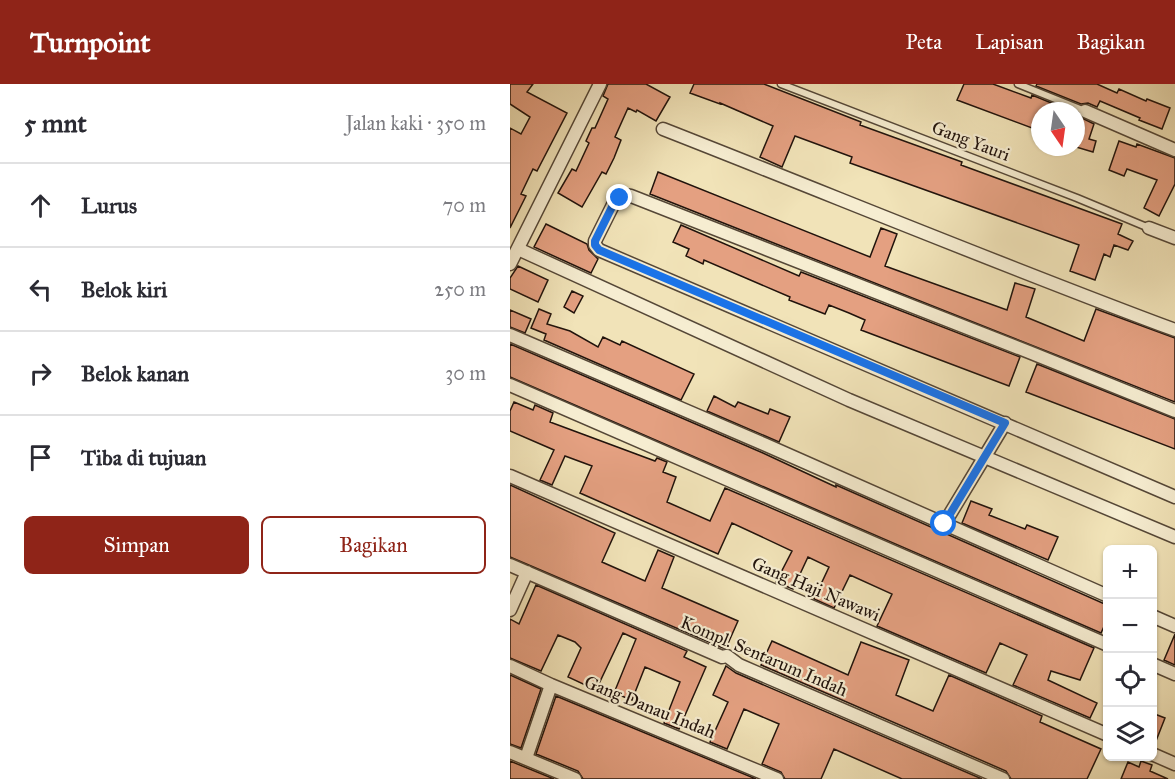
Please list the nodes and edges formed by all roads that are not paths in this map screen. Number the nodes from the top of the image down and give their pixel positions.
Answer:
1 (600, 84) edge
2 (781, 84) edge
3 (1018, 84) edge
4 (1063, 102) edge
5 (1085, 111) edge
6 (663, 129) dead end
7 (1175, 150) edge
8 (1149, 228) joint
9 (1175, 238) edge
10 (518, 249) junction
11 (510, 264) edge
12 (1175, 330) edge
13 (510, 335) edge
14 (510, 385) edge
15 (1175, 411) edge
16 (1005, 423) junction
17 (986, 456) junction
18 (510, 476) edge
19 (1175, 497) edge
20 (944, 524) junction
21 (1175, 537) edge
22 (510, 565) edge
23 (527, 573) junction
24 (1103, 594) edge
25 (510, 610) edge
26 (1157, 618) edge
27 (1175, 626) edge
28 (1103, 643) edge
29 (510, 666) edge
30 (1157, 666) edge
31 (1175, 674) edge
32 (551, 685) junction
33 (1103, 733) edge
34 (510, 752) edge
35 (1157, 756) edge
36 (526, 758) junction
37 (1175, 764) edge
38 (575, 779) edge
39 (777, 779) edge
40 (1003, 779) edge

1 - 10 street
2 - 8 lane, Gang Yauri
3 - 4 lane
5 - 7 street
6 - 12 street
8 - 9 street
10 - 11 street
10 - 17 street
13 - 20 street
14 - 28 street
15 - 16 street
16 - 17 street
16 - 19 street
17 - 20 street
17 - 21 street
18 - 33 street, Gang Haji Nawawi
20 - 24 street
22 - 23 street, Kompl. Sentarum Indah
23 - 25 street
23 - 40 street, Kompl. Sentarum Indah
26 - 27 street
29 - 32 street, Gang Danau Indah
30 - 31 street
32 - 36 street
32 - 39 street, Gang Danau Indah
34 - 36 street
35 - 37 street
36 - 38 street

